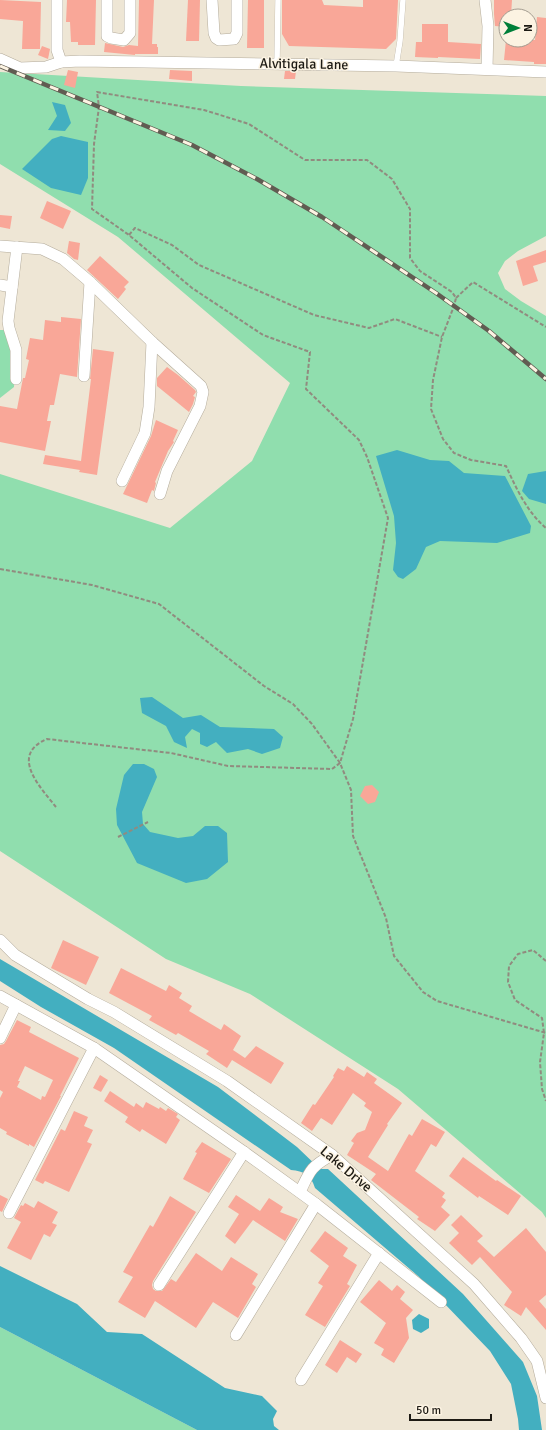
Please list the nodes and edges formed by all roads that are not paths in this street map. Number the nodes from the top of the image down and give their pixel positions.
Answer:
1 (57, 0) edge
2 (107, 0) edge
3 (130, 0) edge
4 (212, 0) edge
5 (237, 0) edge
6 (278, 0) edge
7 (403, 0) edge
8 (485, 0) edge
9 (0, 60) edge
10 (61, 62) junction
11 (277, 63) junction
12 (396, 66) junction
13 (487, 69) junction
14 (546, 72) edge
15 (0, 246) edge
16 (17, 247) junction
17 (90, 282) junction
18 (0, 286) edge
19 (12, 287) junction
20 (4, 321) edge
21 (152, 342) junction
22 (84, 376) dead end
23 (16, 379) dead end
24 (122, 481) dead end
25 (160, 494) dead end
26 (0, 940) edge
27 (0, 996) edge
28 (16, 1005) junction
29 (0, 1038) edge
30 (94, 1048) junction
31 (244, 1152) junction
32 (332, 1155) junction
33 (300, 1192) junction
34 (316, 1204) junction
35 (9, 1213) dead end
36 (379, 1253) junction
37 (159, 1285) dead end
38 (441, 1302) dead end
39 (236, 1335) dead end
40 (301, 1380) dead end
41 (546, 1398) edge

1 - 10 street
2 - 3 street
4 - 5 street
6 - 11 lane
7 - 12 lane
8 - 13 street
9 - 10 street, Alvitigala Lane
10 - 11 street, Alvitigala Lane
11 - 12 street, Alvitigala Lane
12 - 13 street, Alvitigala Lane
13 - 14 street, Alvitigala Lane
15 - 16 street
16 - 17 street
16 - 19 street
17 - 21 street
17 - 22 street
18 - 19 street
19 - 20 street
20 - 23 street
21 - 24 street
21 - 25 street
26 - 32 street, Lake Drive
27 - 28 street
28 - 29 street
28 - 30 street
30 - 31 street
30 - 35 street
31 - 33 street
31 - 37 street
32 - 33 street
32 - 41 street, Lake Drive
33 - 34 street
34 - 36 street
34 - 39 street
36 - 38 street
36 - 40 street

